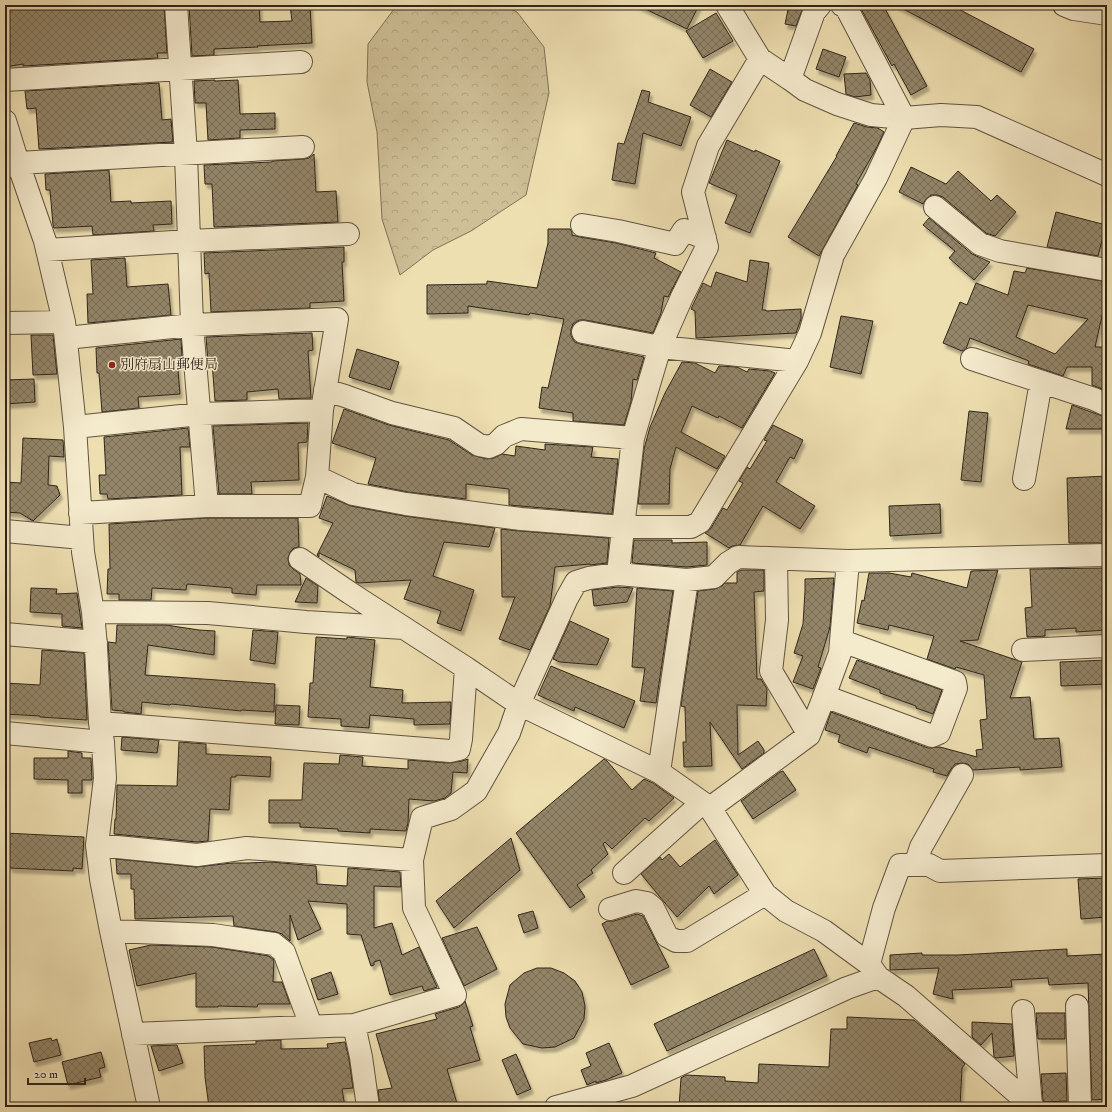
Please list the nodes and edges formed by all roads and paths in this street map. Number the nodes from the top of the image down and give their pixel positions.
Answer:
1 (176, 5) edge
2 (727, 5) edge
3 (820, 5) edge
4 (842, 5) edge
5 (1064, 5) edge
6 (1107, 14) edge
7 (760, 59) junction
8 (301, 62) dead end
9 (180, 69) junction
10 (790, 79) junction
11 (5, 80) edge
12 (904, 118) junction
13 (5, 121) edge
14 (303, 147) dead end
15 (186, 154) junction
16 (12, 165) edge
17 (1107, 175) edge
18 (935, 207) dead end
19 (582, 225) dead end
20 (348, 234) dead end
21 (705, 238) junction
22 (189, 241) junction
23 (47, 250) junction
24 (1107, 270) edge
25 (5, 323) edge
26 (192, 325) junction
27 (65, 330) junction
28 (582, 332) dead end
29 (660, 348) junction
30 (972, 359) dead end
31 (797, 361) junction
32 (1041, 382) junction
33 (324, 400) junction
34 (1107, 405) edge
35 (200, 414) junction
36 (75, 427) junction
37 (633, 438) junction
38 (317, 477) junction
39 (1024, 479) dead end
40 (207, 506) junction
41 (80, 514) junction
42 (623, 527) junction
43 (5, 531) edge
44 (82, 538) junction
45 (1107, 555) edge
46 (300, 559) dead end
47 (776, 559) junction
48 (848, 561) junction
49 (618, 574) junction
50 (687, 580) junction
51 (93, 612) junction
52 (404, 628) junction
53 (5, 634) edge
54 (842, 641) junction
55 (96, 642) junction
56 (1107, 646) edge
57 (1023, 650) dead end
58 (466, 668) junction
59 (824, 696) junction
60 (519, 704) junction
61 (5, 733) edge
62 (102, 733) junction
63 (809, 735) junction
64 (659, 772) junction
65 (962, 775) dead end
66 (706, 805) junction
67 (98, 845) junction
68 (412, 860) junction
69 (915, 865) junction
70 (1107, 865) edge
71 (624, 873) dead end
72 (765, 894) junction
73 (610, 909) dead end
74 (111, 931) junction
75 (873, 970) junction
76 (1077, 1006) dead end
77 (1023, 1011) dead end
78 (354, 1025) junction
79 (311, 1026) junction
80 (133, 1034) junction
81 (1032, 1106) edge
82 (149, 1107) edge
83 (368, 1107) edge
84 (556, 1107) edge
85 (1080, 1107) edge

1 - 9 street
2 - 7 street
3 - 10 street
4 - 12 street
5 - 6 street
7 - 10 street
7 - 21 street
8 - 9 street
9 - 11 street
9 - 15 street
10 - 12 street
12 - 17 street
12 - 31 street
13 - 16 street
14 - 15 street
15 - 16 street
15 - 22 street
16 - 23 street
18 - 24 street
19 - 21 street
20 - 22 street
21 - 29 street
22 - 23 street
22 - 26 street
23 - 27 street
25 - 27 street
26 - 27 street
26 - 33 street
26 - 35 street
27 - 36 street
28 - 29 street
29 - 31 street
29 - 37 street
30 - 32 street
31 - 42 street
32 - 34 street
32 - 39 street
33 - 35 street
33 - 37 street
33 - 38 street
35 - 36 street
35 - 40 street
36 - 41 street
37 - 42 street
38 - 40 street
38 - 42 street
40 - 41 street
41 - 44 street
42 - 49 street
43 - 44 street
44 - 51 street
45 - 48 street
46 - 52 street
47 - 48 street
47 - 50 street
47 - 63 street
48 - 54 street
49 - 50 street
49 - 60 street
50 - 64 street
51 - 52 street
51 - 55 street
52 - 58 street
53 - 55 street
54 - 59 street
54 - 59 street
55 - 62 street
56 - 57 street
58 - 60 street
58 - 62 street
59 - 63 street
60 - 64 street
60 - 68 street
61 - 62 street
62 - 67 street
63 - 66 street
64 - 66 street
65 - 69 street
66 - 71 street
66 - 72 street
67 - 68 street
67 - 74 street
68 - 78 street
69 - 70 street
69 - 75 street
72 - 73 street
72 - 75 street
74 - 79 street
74 - 80 street
75 - 81 street
75 - 84 street
76 - 85 street
77 - 81 street
78 - 79 street
78 - 83 street
79 - 80 street
80 - 82 street

